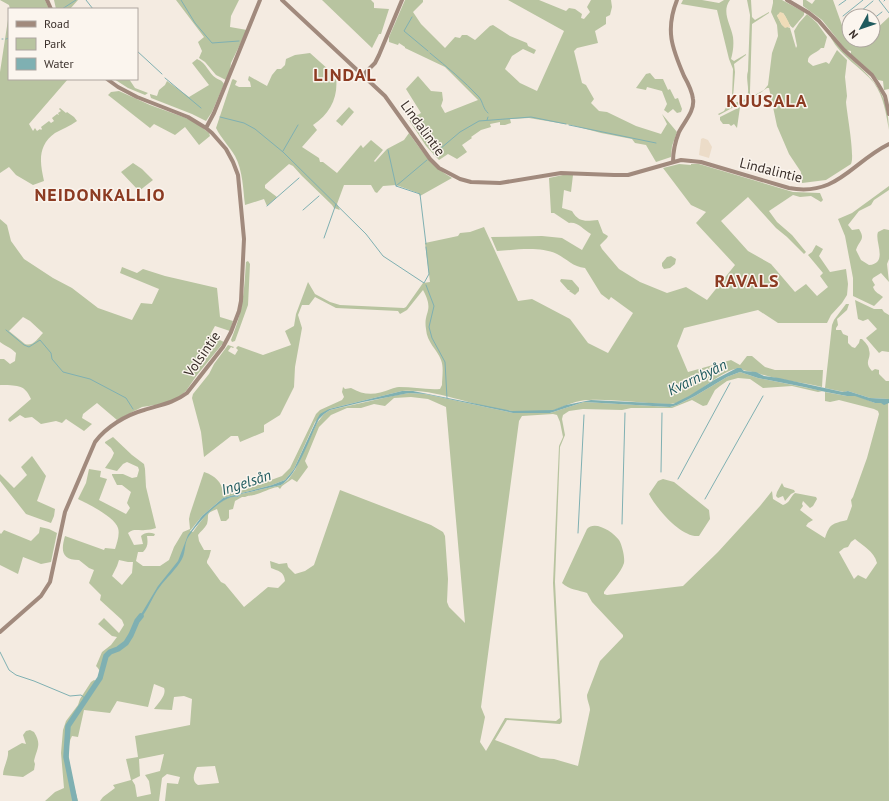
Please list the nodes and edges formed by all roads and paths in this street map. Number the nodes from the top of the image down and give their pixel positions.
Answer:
1 (260, 0) edge
2 (282, 0) edge
3 (402, 0) edge
4 (677, 0) edge
5 (787, 0) edge
6 (363, 75) junction
7 (108, 80) edge
8 (889, 114) edge
9 (206, 128) junction
10 (889, 144) edge
11 (674, 162) junction
12 (0, 632) edge

1 - 9 street
2 - 6 street, Lindalintie
3 - 6 street
4 - 11 street
5 - 8 street
6 - 11 street, Lindalintie
7 - 9 street, Volsintie
9 - 12 street, Volsintie
10 - 11 street, Lindalintie

